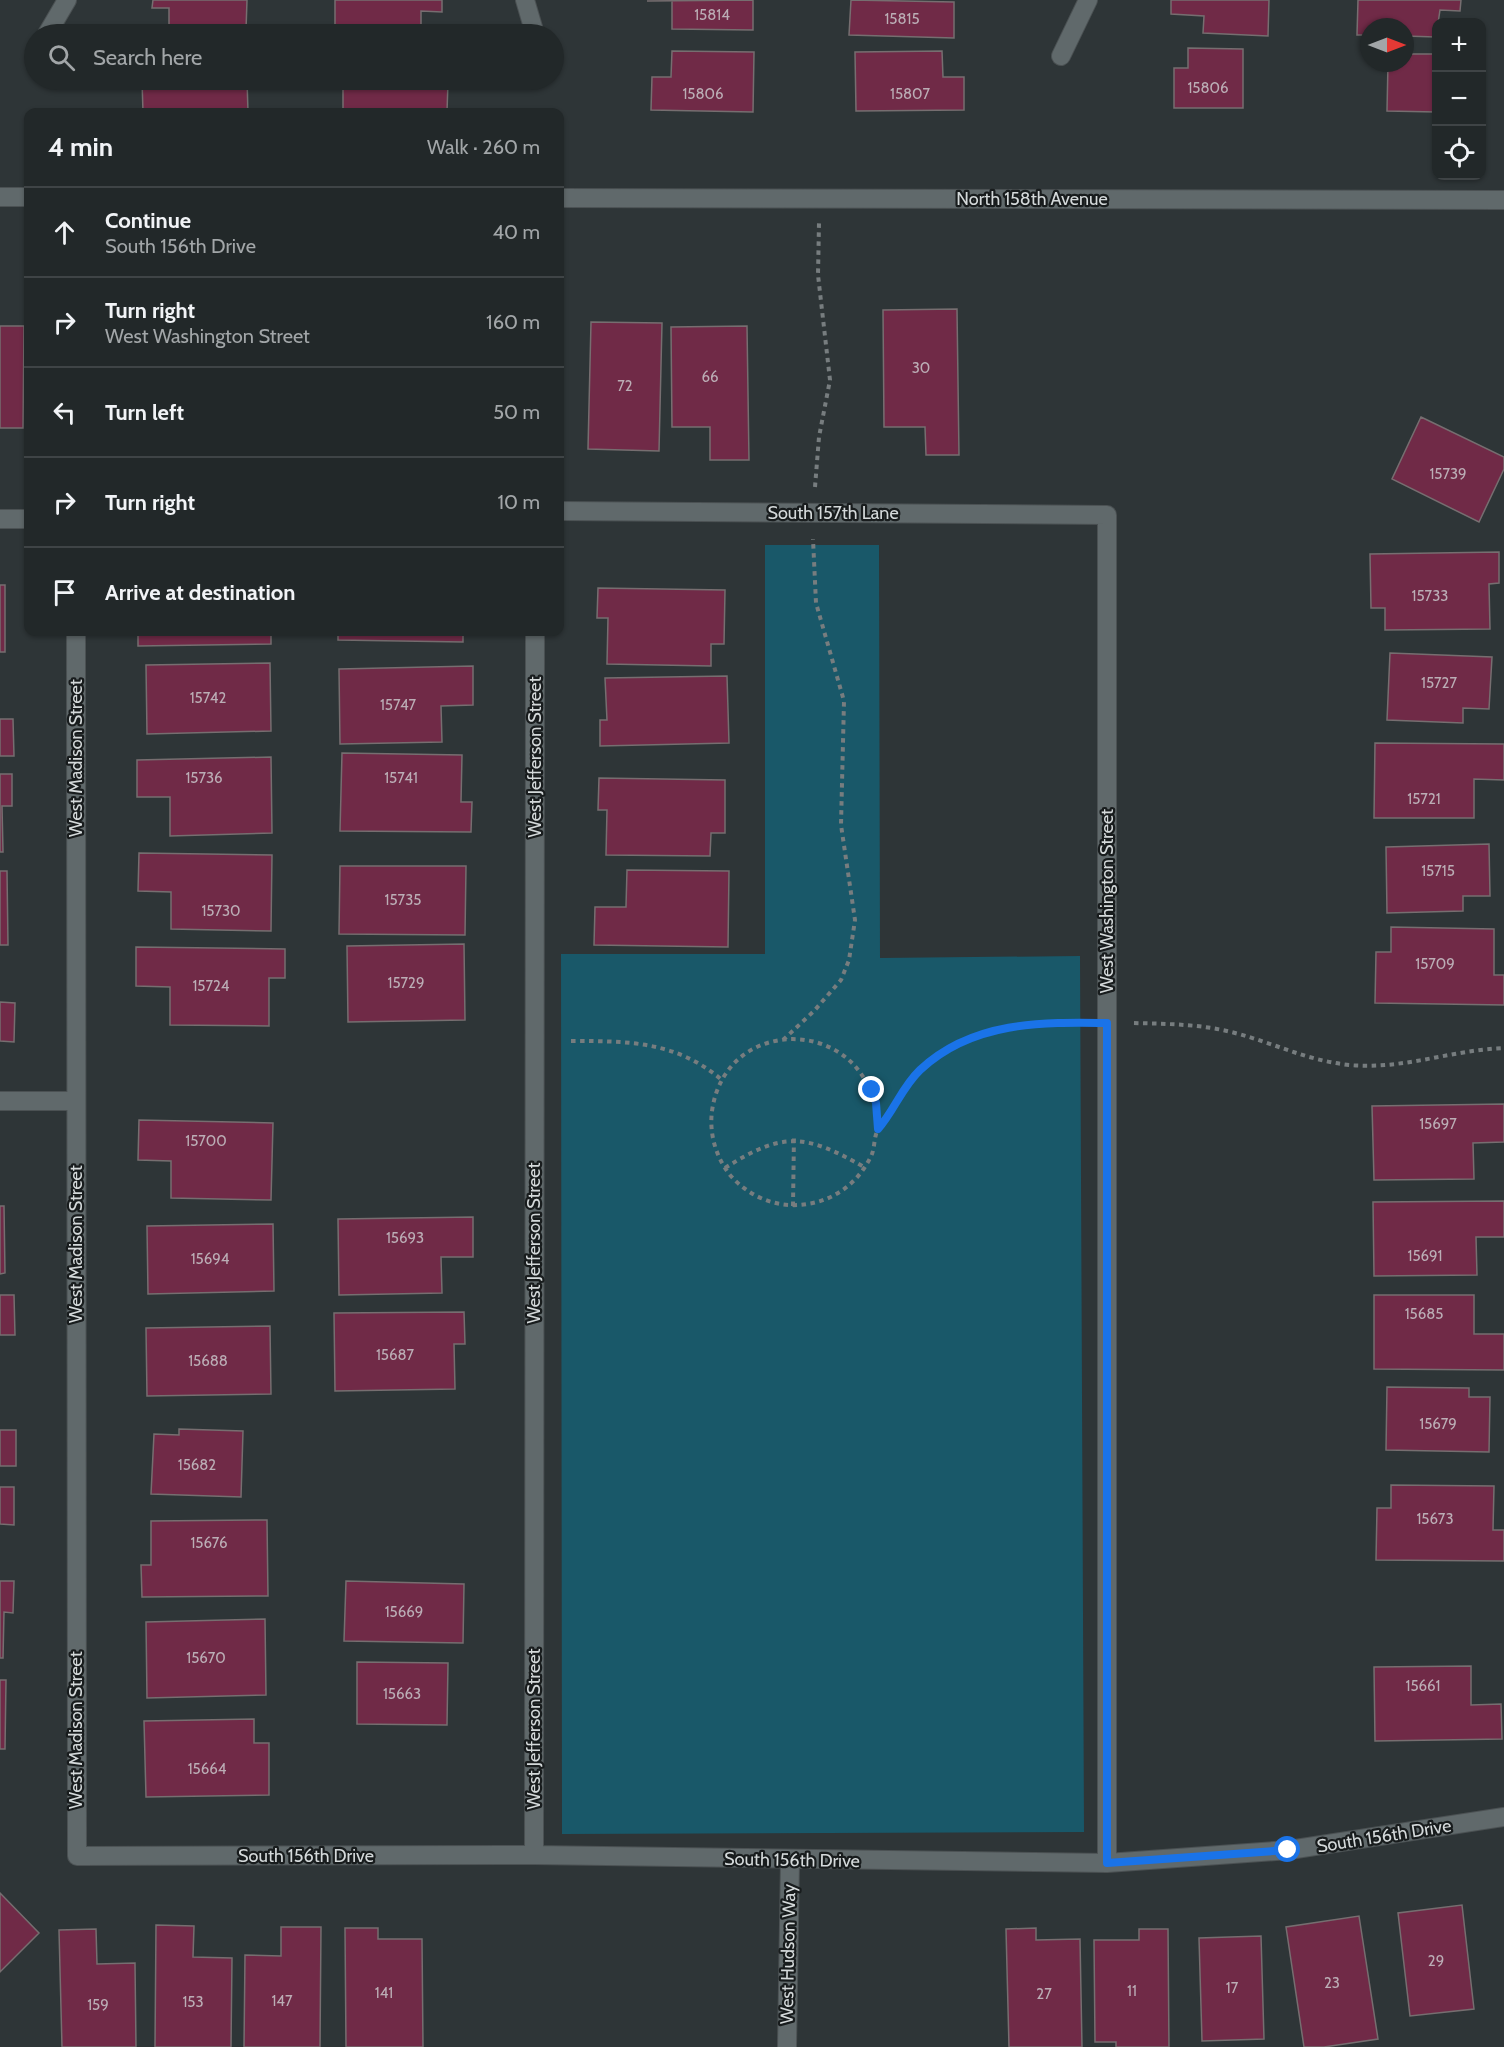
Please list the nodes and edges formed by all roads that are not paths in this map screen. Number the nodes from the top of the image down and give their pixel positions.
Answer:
1 (67, 0) edge
2 (525, 0) edge
3 (1088, 0) edge
4 (53, 24) edge
5 (532, 24) edge
6 (1061, 56) dead end
7 (0, 197) edge
8 (24, 197) edge
9 (564, 198) edge
10 (1504, 200) edge
11 (564, 511) edge
12 (1107, 515) joint
13 (0, 519) edge
14 (24, 519) edge
15 (76, 636) edge
16 (535, 636) edge
17 (0, 1101) edge
18 (76, 1101) junction
19 (1504, 1817) edge
20 (534, 1855) junction
21 (76, 1856) joint
22 (790, 1861) junction
23 (1107, 1863) junction
24 (787, 2047) edge

1 - 4 street
2 - 5 street
3 - 6 street
7 - 8 street
9 - 10 street, North 158th Avenue
11 - 12 street, South 157th Lane
12 - 23 street, West Washington Street
13 - 14 street
15 - 18 street, West Madison Street
16 - 20 street, West Jefferson Street
17 - 18 street
18 - 21 street, West Madison Street
19 - 23 street, South 156th Drive
20 - 21 street, South 156th Drive
20 - 22 street, South 156th Drive
22 - 23 street, South 156th Drive
22 - 24 street, West Hudson Way

